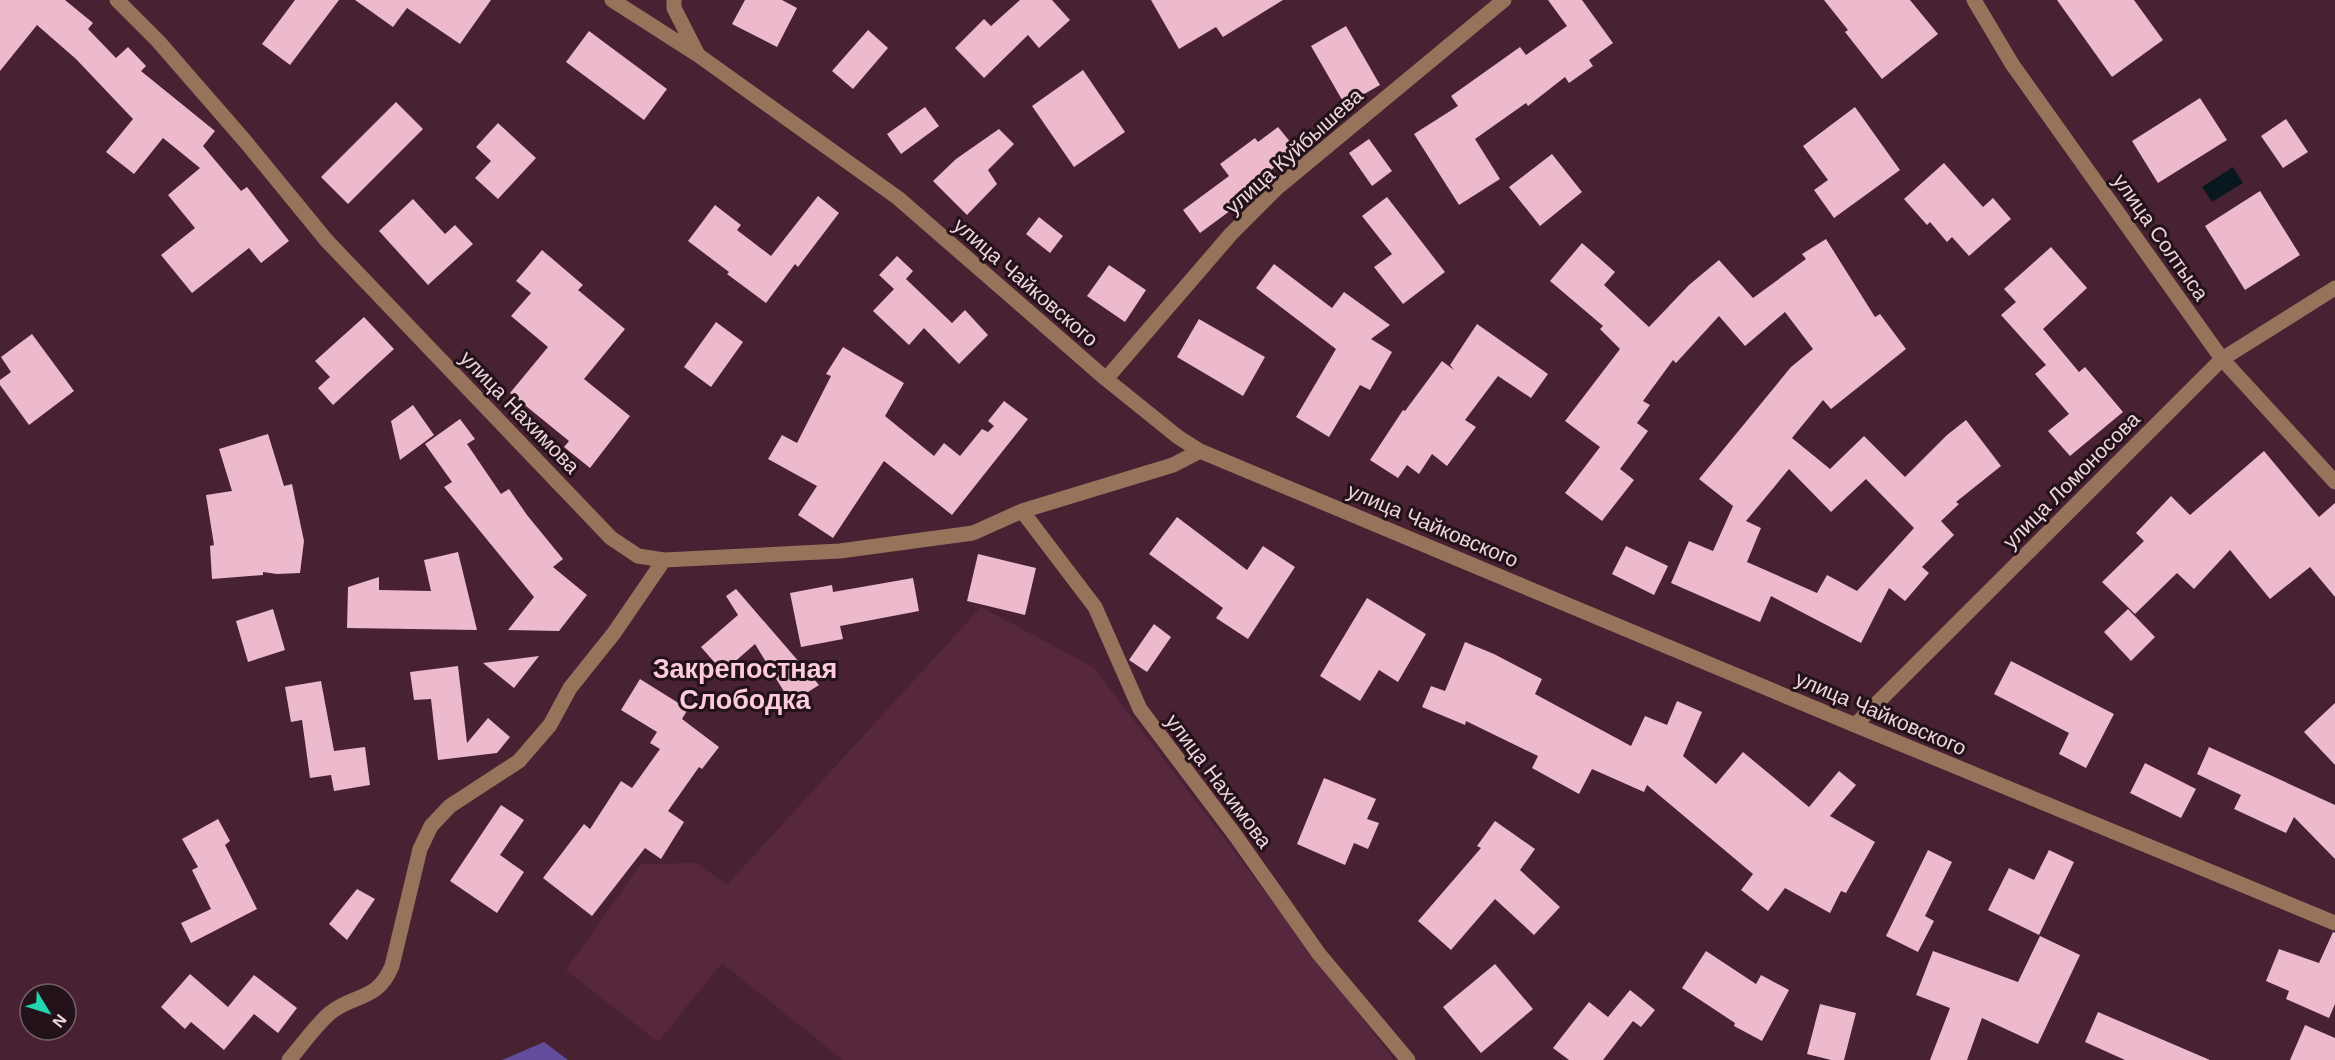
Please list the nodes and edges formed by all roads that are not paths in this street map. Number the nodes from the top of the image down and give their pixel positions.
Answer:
1 (117, 0) edge
2 (612, 0) edge
3 (674, 0) edge
4 (1504, 0) edge
5 (1974, 0) edge
6 (698, 55) junction
7 (2335, 288) edge
8 (2222, 359) junction
9 (1106, 379) junction
10 (1200, 451) junction
11 (2335, 482) edge
12 (1022, 510) junction
13 (664, 560) junction
14 (1855, 725) junction
15 (2335, 923) edge
16 (289, 1060) edge
17 (1408, 1060) edge

1 - 13 street, улица Нахимова
2 - 6 street, улица Чайковского
3 - 6 street
4 - 9 street, улица Куйбышева
5 - 8 street, улица Солтыса
6 - 9 street, улица Чайковского
7 - 8 street, улица Ломоносова
8 - 11 street, улица Солтыса
8 - 14 street, улица Ломоносова
9 - 10 street, улица Чайковского
10 - 12 street, улица Нахимова
10 - 14 street, улица Чайковского
12 - 13 street, улица Нахимова
12 - 17 street, улица Нахимова
13 - 16 street
14 - 15 street, улица Чайковского

